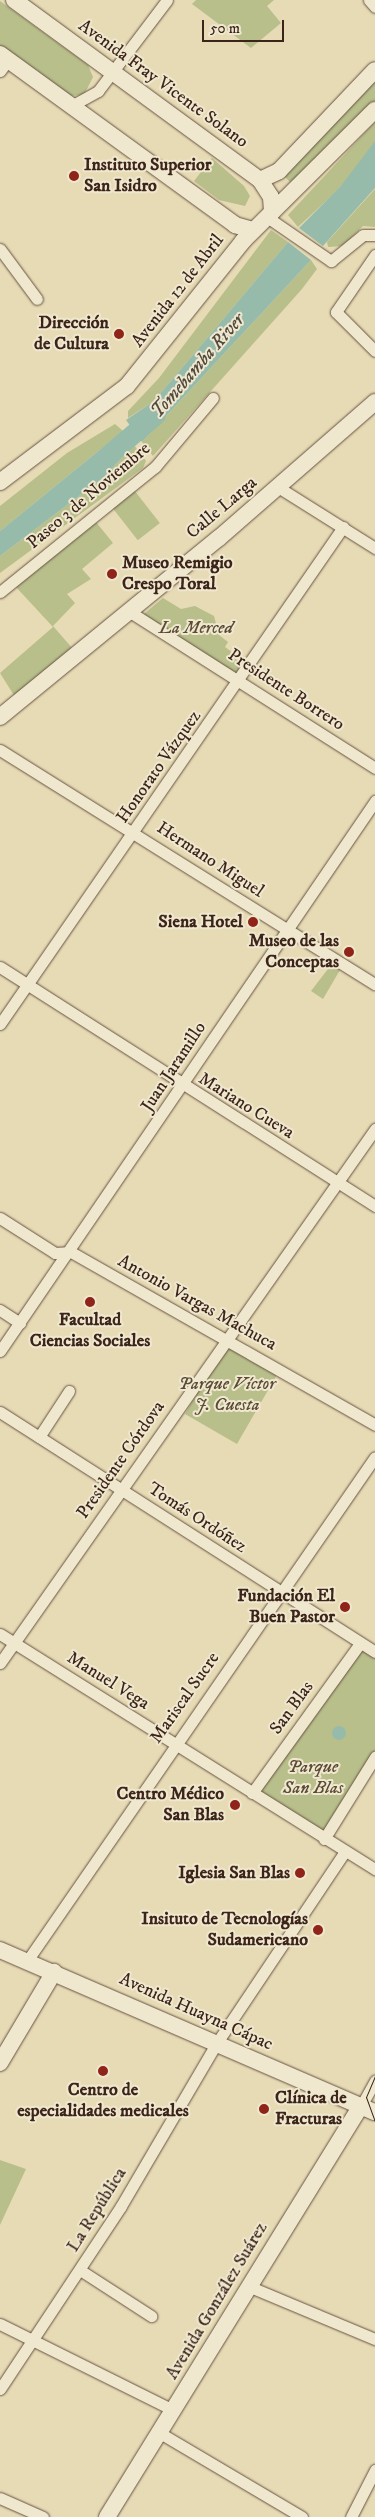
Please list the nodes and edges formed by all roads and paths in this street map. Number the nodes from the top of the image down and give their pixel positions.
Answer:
1 (14, 0) edge
2 (167, 0) edge
3 (369, 0) edge
4 (375, 7) edge
5 (3, 62) edge
6 (110, 70) junction
7 (375, 70) edge
8 (71, 106) junction
9 (375, 110) edge
10 (310, 139) junction
11 (329, 158) junction
12 (260, 180) junction
13 (270, 214) junction
14 (253, 230) junction
15 (375, 235) edge
16 (0, 249) edge
17 (375, 255) edge
18 (37, 298) dead end
19 (375, 351) edge
20 (213, 398) dead end
21 (375, 402) edge
22 (0, 482) edge
23 (278, 487) junction
24 (343, 527) junction
25 (375, 548) edge
26 (0, 592) edge
27 (127, 610) junction
28 (240, 682) junction
29 (0, 717) edge
30 (0, 750) edge
31 (375, 768) edge
32 (375, 801) edge
33 (135, 832) junction
34 (285, 929) junction
35 (0, 967) edge
36 (375, 984) edge
37 (27, 986) junction
38 (0, 1024) edge
39 (183, 1087) junction
40 (375, 1129) edge
41 (337, 1183) junction
42 (375, 1206) edge
43 (0, 1218) edge
44 (71, 1252) junction
45 (0, 1310) edge
46 (20, 1323) junction
47 (226, 1340) junction
48 (0, 1351) edge
49 (69, 1391) dead end
50 (0, 1412) edge
51 (375, 1425) edge
52 (39, 1437) junction
53 (375, 1457) edge
54 (121, 1490) junction
55 (280, 1594) junction
56 (0, 1634) edge
57 (360, 1642) junction
58 (14, 1643) junction
59 (375, 1652) edge
60 (0, 1663) edge
61 (174, 1744) junction
62 (375, 1757) edge
63 (252, 1793) junction
64 (324, 1838) junction
65 (345, 1851) junction
66 (375, 1869) edge
67 (0, 1950) edge
68 (27, 1960) junction
69 (54, 1972) junction
70 (216, 2044) junction
71 (0, 2063) edge
72 (375, 2081) edge
73 (368, 2109) edge
74 (80, 2270) junction
75 (248, 2286) junction
76 (151, 2316) dead end
77 (0, 2324) edge
78 (34, 2339) junction
79 (375, 2339) edge
80 (0, 2389) edge
81 (173, 2410) junction
82 (160, 2433) junction
83 (375, 2470) edge
84 (0, 2498) edge
85 (43, 2517) edge
86 (107, 2517) edge
87 (302, 2517) edge
88 (351, 2517) edge

1 - 6 main road, Avenida Fray Vicente Solano
2 - 6 street
3 - 4 street
5 - 8 main road
6 - 8 street
6 - 12 main road, Avenida Fray Vicente Solano
7 - 10 main road
8 - 14 main road
9 - 11 main road, Avenida 12 de Abril
10 - 11 main road
10 - 12 main road
11 - 13 main road, Avenida 12 de Abril
12 - 13 main road, Avenida Fray Vicente Solano
13 - 14 main road, Avenida 12 de Abril
13 - 15 street
14 - 22 main road, Avenida 12 de Abril
16 - 18 street
17 - 19 street
20 - 26 street, Paseo 3 de Noviembre
21 - 23 main road, Calle Larga
23 - 24 street
23 - 27 main road, Calle Larga
24 - 25 street
24 - 28 street, Honorato Vázquez
27 - 28 street, Presidente Borrero
27 - 29 main road, Calle Larga
28 - 31 street, Presidente Borrero
28 - 33 street, Honorato Vázquez
30 - 33 street, Hermano Miguel
32 - 34 street, Juan Jaramillo
33 - 34 street, Hermano Miguel
33 - 37 street, Honorato Vázquez
34 - 36 street, Hermano Miguel
34 - 39 street, Juan Jaramillo
35 - 37 street, Mariano Cueva
37 - 38 street, Honorato Vázquez
37 - 39 street, Mariano Cueva
39 - 41 street, Mariano Cueva
39 - 44 street, Juan Jaramillo
40 - 41 street, Presidente Córdova
41 - 42 street, Mariano Cueva
41 - 47 street, Presidente Córdova
43 - 44 street, Antonio Vargas Machuca
44 - 46 street, Juan Jaramillo
44 - 47 street, Antonio Vargas Machuca
45 - 46 street
46 - 48 street, Juan Jaramillo
47 - 51 street, Antonio Vargas Machuca
47 - 54 street, Presidente Córdova
49 - 52 street
50 - 52 street, Tomás Ordóñez
52 - 54 street, Tomás Ordóñez
53 - 55 street, Mariscal Sucre
54 - 55 street, Tomás Ordóñez
54 - 58 street, Presidente Córdova
55 - 57 street, Tomás Ordóñez
55 - 61 street, Mariscal Sucre
56 - 58 street, Manuel Vega
57 - 59 street, Tomás Ordóñez
57 - 63 street, San Blas
58 - 60 street, Presidente Córdova
58 - 61 street, Manuel Vega
61 - 63 street, Manuel Vega
61 - 68 street, Mariscal Sucre
62 - 64 street
63 - 64 street, Manuel Vega
64 - 65 street, Manuel Vega
65 - 66 street, Manuel Vega
65 - 70 street, La República
67 - 68 main road, Avenida Huayna Cápac
68 - 69 main road, Avenida Huayna Cápac
69 - 70 main road, Avenida Huayna Cápac
69 - 71 main road
70 - 73 main road, Avenida Huayna Cápac
70 - 74 street, La República
72 - 73 street
73 - 75 main road, Avenida González Suárez
74 - 76 street
74 - 78 street, La República
75 - 79 street
75 - 81 main road, Avenida González Suárez
77 - 78 street
78 - 80 street, La República
78 - 81 street
81 - 82 main road, Avenida González Suárez
82 - 86 main road, Avenida González Suárez
82 - 87 street
83 - 88 street
84 - 85 street

